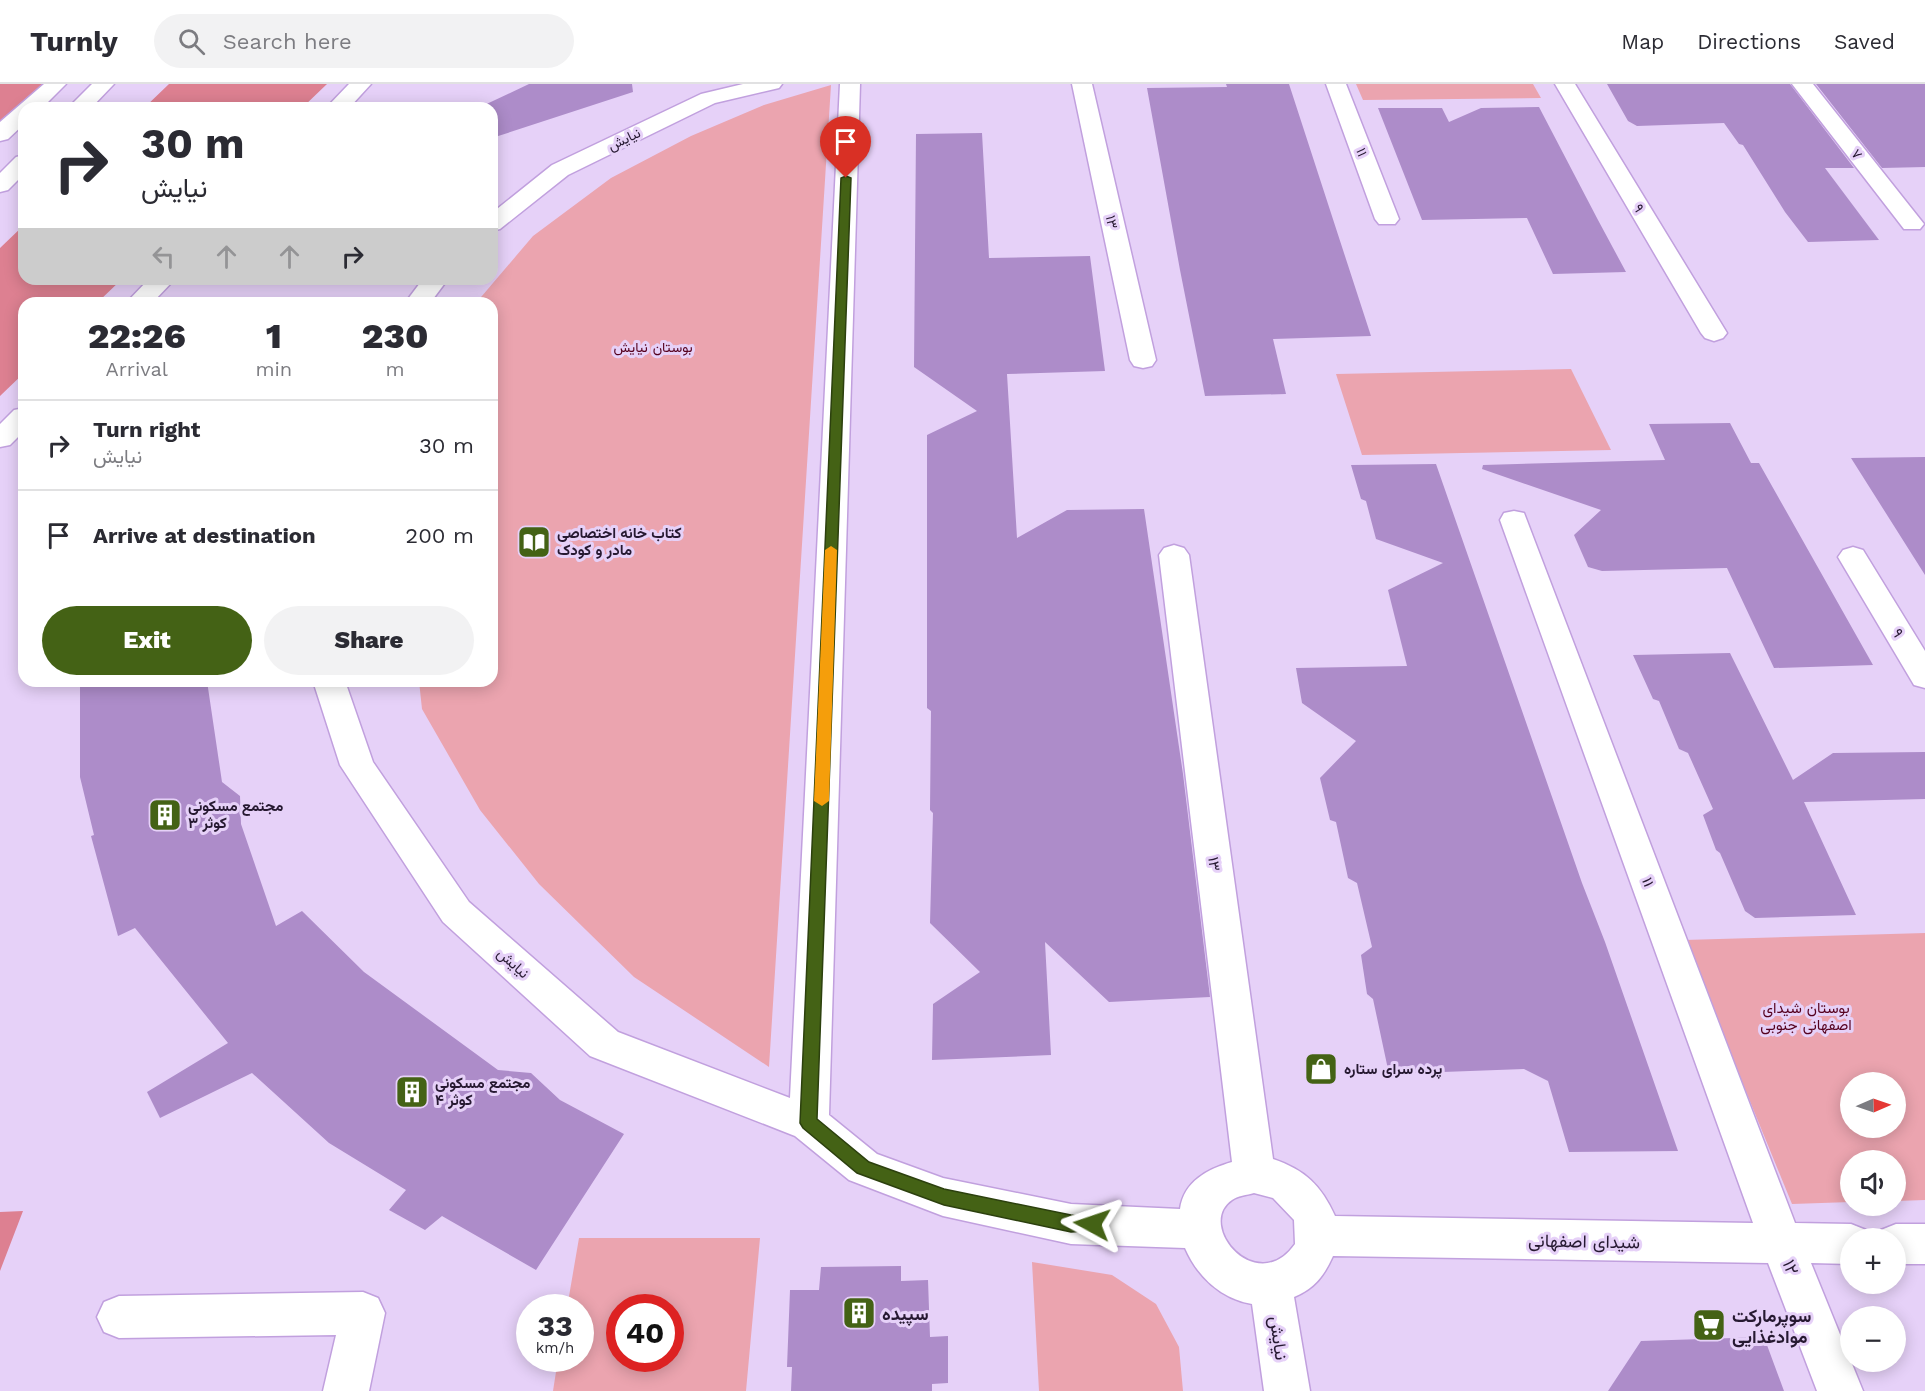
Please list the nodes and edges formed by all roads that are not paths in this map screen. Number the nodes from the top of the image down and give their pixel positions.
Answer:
1 (56, 84) edge
2 (104, 84) edge
3 (361, 84) edge
4 (772, 84) edge
5 (850, 84) edge
6 (1082, 84) edge
7 (1336, 84) edge
8 (1565, 84) edge
9 (1802, 84) edge
10 (36, 102) edge
11 (85, 102) edge
12 (343, 102) edge
13 (18, 118) edge
14 (0, 134) edge
15 (18, 168) edge
16 (0, 185) edge
17 (498, 219) edge
18 (1387, 219) dead end
19 (1912, 224) dead end
20 (157, 285) edge
21 (431, 285) edge
22 (144, 297) edge
23 (422, 297) edge
24 (1714, 333) dead end
25 (1143, 360) dead end
26 (18, 422) edge
27 (0, 439) edge
28 (1514, 520) dead end
29 (1174, 555) dead end
30 (1853, 557) dead end
31 (1925, 677) edge
32 (331, 687) edge
33 (809, 1123) junction
34 (1254, 1174) junction
35 (1199, 1229) junction
36 (1318, 1236) junction
37 (1782, 1244) junction
38 (1840, 1244) edge
39 (1906, 1244) edge
40 (1925, 1244) edge
41 (1271, 1285) junction
42 (119, 1317) dead end
43 (346, 1391) edge
44 (1287, 1391) edge
45 (1840, 1391) edge

1 - 10 main road
2 - 11 main road
3 - 12 main road
4 - 17 main road, نیایش
5 - 33 main road
6 - 25 main road, ۱۳
7 - 18 main road, ۱۱
8 - 24 main road, ۹
9 - 19 main road, ۷
13 - 14 main road
15 - 16 main road
20 - 22 main road
21 - 23 main road
26 - 27 main road
28 - 37 main road, ۱۱
29 - 34 main road, ۱۳
30 - 31 main road, ۹
32 - 33 main road, نیایش
33 - 35 main road, نیایش
34 - 35 main road
34 - 36 main road
35 - 41 main road
36 - 37 main road, شیدای اصفهانی
36 - 41 main road
37 - 38 main road, شیدای اصفهانی
37 - 45 main road, ۱۲
39 - 40 main road
41 - 44 main road, نیایش
42 - 43 main road

